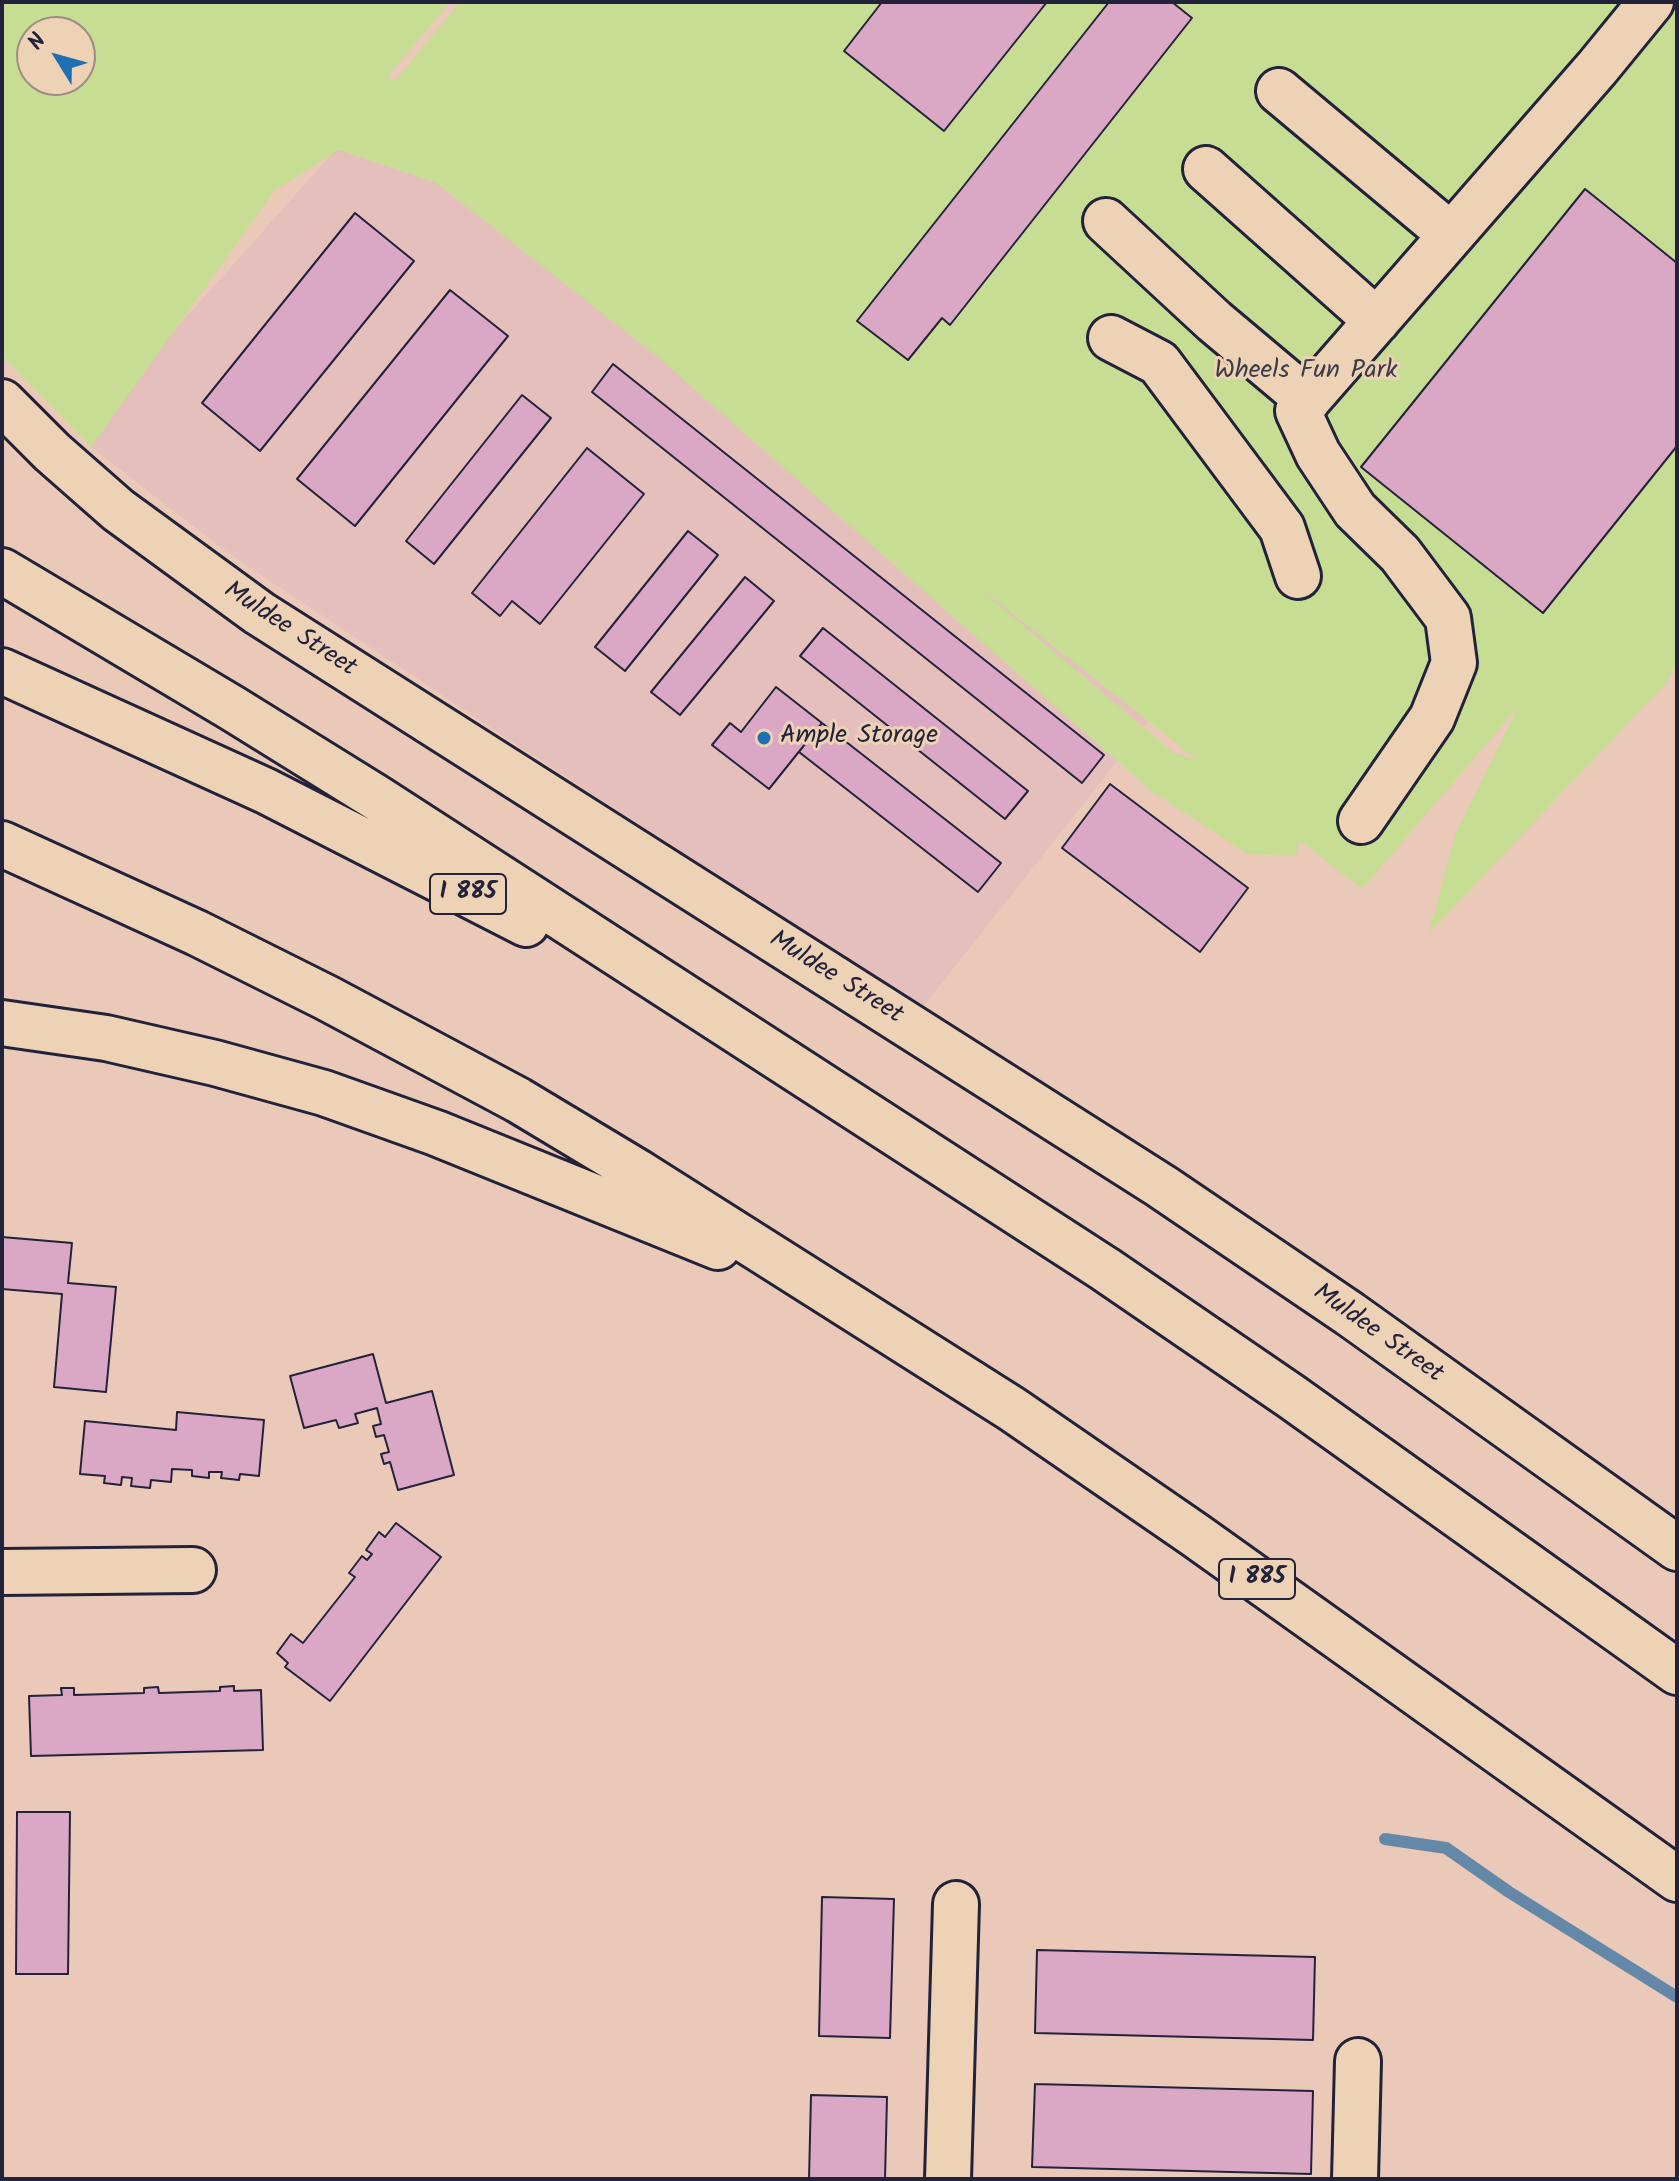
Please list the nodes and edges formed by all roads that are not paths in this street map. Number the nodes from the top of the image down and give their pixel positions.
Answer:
1 (1651, 2) edge
2 (1279, 91) dead end
3 (1206, 169) dead end
4 (1106, 221) dead end
5 (1451, 235) junction
6 (1377, 321) junction
7 (1111, 338) dead end
8 (1308, 400) junction
9 (2, 402) edge
10 (2, 571) edge
11 (1298, 576) dead end
12 (2, 671) edge
13 (1361, 821) dead end
14 (2, 844) edge
15 (2, 1023) edge
16 (917, 1148) junction
17 (828, 1292) junction
18 (1677, 1548) edge
19 (193, 1570) dead end
20 (2, 1572) edge
21 (1677, 1672) edge
22 (1677, 1879) edge
23 (956, 1904) dead end
24 (1358, 2061) dead end
25 (948, 2179) edge
26 (1355, 2179) edge

1 - 5 main road
2 - 5 main road
3 - 6 main road
4 - 8 main road
5 - 6 main road
6 - 8 main road
7 - 11 main road
8 - 13 main road
9 - 18 main road, Muldee Street
10 - 16 main road
12 - 16 main road, I 885
14 - 17 main road, I 885
15 - 17 main road
16 - 21 main road, I 885
17 - 22 main road, I 885
19 - 20 main road
23 - 25 main road
24 - 26 main road

